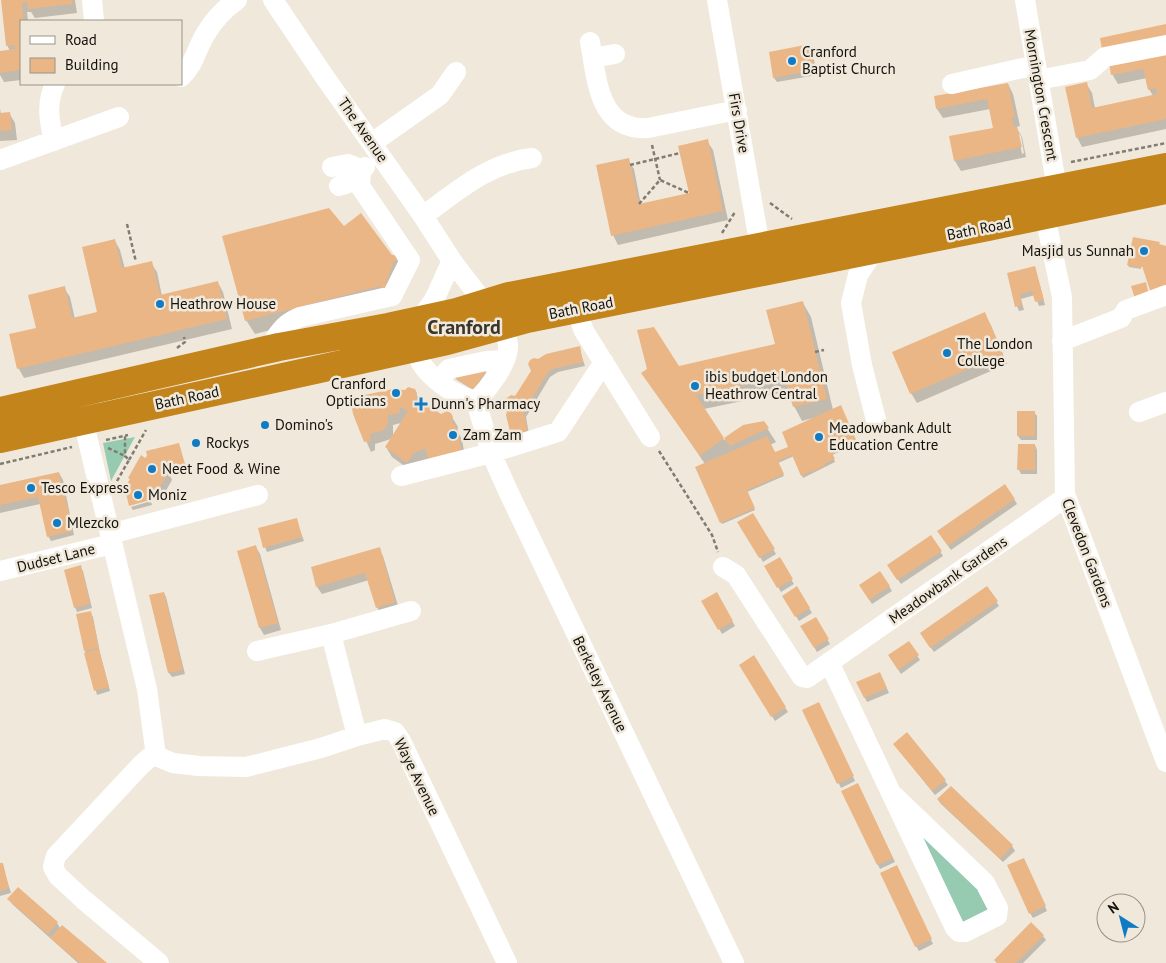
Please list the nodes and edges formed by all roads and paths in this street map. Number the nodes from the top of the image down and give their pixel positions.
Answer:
1 (92, 0) edge
2 (237, 0) edge
3 (717, 0) edge
4 (1025, 0) edge
5 (278, 2) edge
6 (94, 20) edge
7 (1166, 45) edge
8 (615, 54) dead end
9 (456, 72) dead end
10 (1037, 73) junction
11 (182, 74) edge
12 (952, 84) dead end
13 (54, 85) edge
14 (737, 110) junction
15 (119, 117) dead end
16 (648, 128) junction
17 (54, 141) junction
18 (377, 150) junction
19 (680, 153) dead end
20 (532, 158) dead end
21 (655, 159) junction
22 (0, 160) edge
23 (630, 165) dead end
24 (361, 169) junction
25 (335, 176) dead end
26 (660, 180) junction
27 (1166, 186) edge
28 (1057, 189) junction
29 (689, 193) dead end
30 (639, 204) dead end
31 (423, 216) junction
32 (1045, 216) junction
33 (128, 224) dead end
34 (760, 247) junction
35 (881, 249) junction
36 (846, 256) junction
37 (452, 261) junction
38 (136, 262) dead end
39 (854, 290) junction
40 (1166, 295) edge
41 (485, 304) junction
42 (576, 309) junction
43 (419, 320) junction
44 (501, 327) junction
45 (1062, 341) junction
46 (278, 347) junction
47 (415, 348) junction
48 (824, 350) dead end
49 (815, 352) dead end
50 (504, 360) junction
51 (604, 362) junction
52 (436, 379) junction
53 (93, 389) junction
54 (476, 401) junction
55 (1166, 402) edge
56 (0, 412) edge
57 (1139, 412) dead end
58 (877, 424) dead end
59 (146, 430) dead end
60 (82, 433) junction
61 (650, 437) joint
62 (0, 440) edge
63 (100, 442) joint
64 (492, 453) junction
65 (129, 460) dead end
66 (0, 464) edge
67 (401, 476) dead end
68 (258, 495) dead end
69 (1066, 497) junction
70 (111, 539) junction
71 (723, 567) joint
72 (0, 571) edge
73 (411, 611) dead end
74 (332, 634) junction
75 (257, 651) dead end
76 (829, 662) junction
77 (357, 736) junction
78 (156, 756) junction
79 (1166, 762) edge
80 (891, 793) junction
81 (159, 963) edge
82 (507, 963) edge
83 (734, 963) edge

1 - 6 street
2 - 11 street
3 - 14 street, Firs Drive
4 - 10 street, Mornington Crescent
5 - 18 street, The Avenue
7 - 10 street
8 - 16 street
9 - 18 street
10 - 12 street
10 - 28 street, Mornington Crescent
13 - 17 street
14 - 16 street
14 - 34 street, Firs Drive
15 - 17 street
16 - 21 path
17 - 22 street
18 - 24 street
18 - 31 street, The Avenue
19 - 21 path
20 - 31 street
21 - 23 path
21 - 26 path
24 - 25 street
24 - 46 street
26 - 29 path
26 - 30 path
27 - 28 highway, Bath Road
27 - 32 highway, Bath Road
28 - 34 highway, Bath Road
31 - 37 street, The Avenue
32 - 35 highway, Bath Road
32 - 45 street, Clevedon Gardens
33 - 38 path
34 - 41 highway, Bath Road
35 - 36 highway, Bath Road
35 - 39 street
36 - 39 street
36 - 42 highway, Bath Road
37 - 41 street, The Avenue
37 - 43 street
39 - 58 street
40 - 45 street
41 - 43 highway, Bath Road
41 - 44 street
42 - 44 highway, Bath Road
42 - 51 street
43 - 46 highway, Bath Road
43 - 47 street
44 - 47 highway, Bath Road
44 - 50 street
45 - 69 street, Clevedon Gardens
46 - 53 highway, Bath Road
47 - 52 street
47 - 60 highway, Bath Road
48 - 49 path
50 - 52 street
50 - 54 street
51 - 61 street
51 - 64 street
52 - 54 street
53 - 56 highway, Bath Road
53 - 60 highway
54 - 64 street, Berkeley Avenue
55 - 57 street
59 - 65 path
60 - 62 highway, Bath Road
60 - 66 path
60 - 70 street
61 - 71 path
63 - 63 path
64 - 67 street
64 - 83 street, Berkeley Avenue
68 - 70 street, Dudset Lane
69 - 76 street, Meadowbank Gardens
69 - 79 street, Clevedon Gardens
70 - 72 street, Dudset Lane
70 - 78 street
71 - 76 street, Meadowbank Gardens
73 - 74 street
74 - 75 street
74 - 77 street
76 - 80 street
77 - 78 street, Waye Avenue
77 - 82 street, Waye Avenue
78 - 81 street
80 - 80 street

